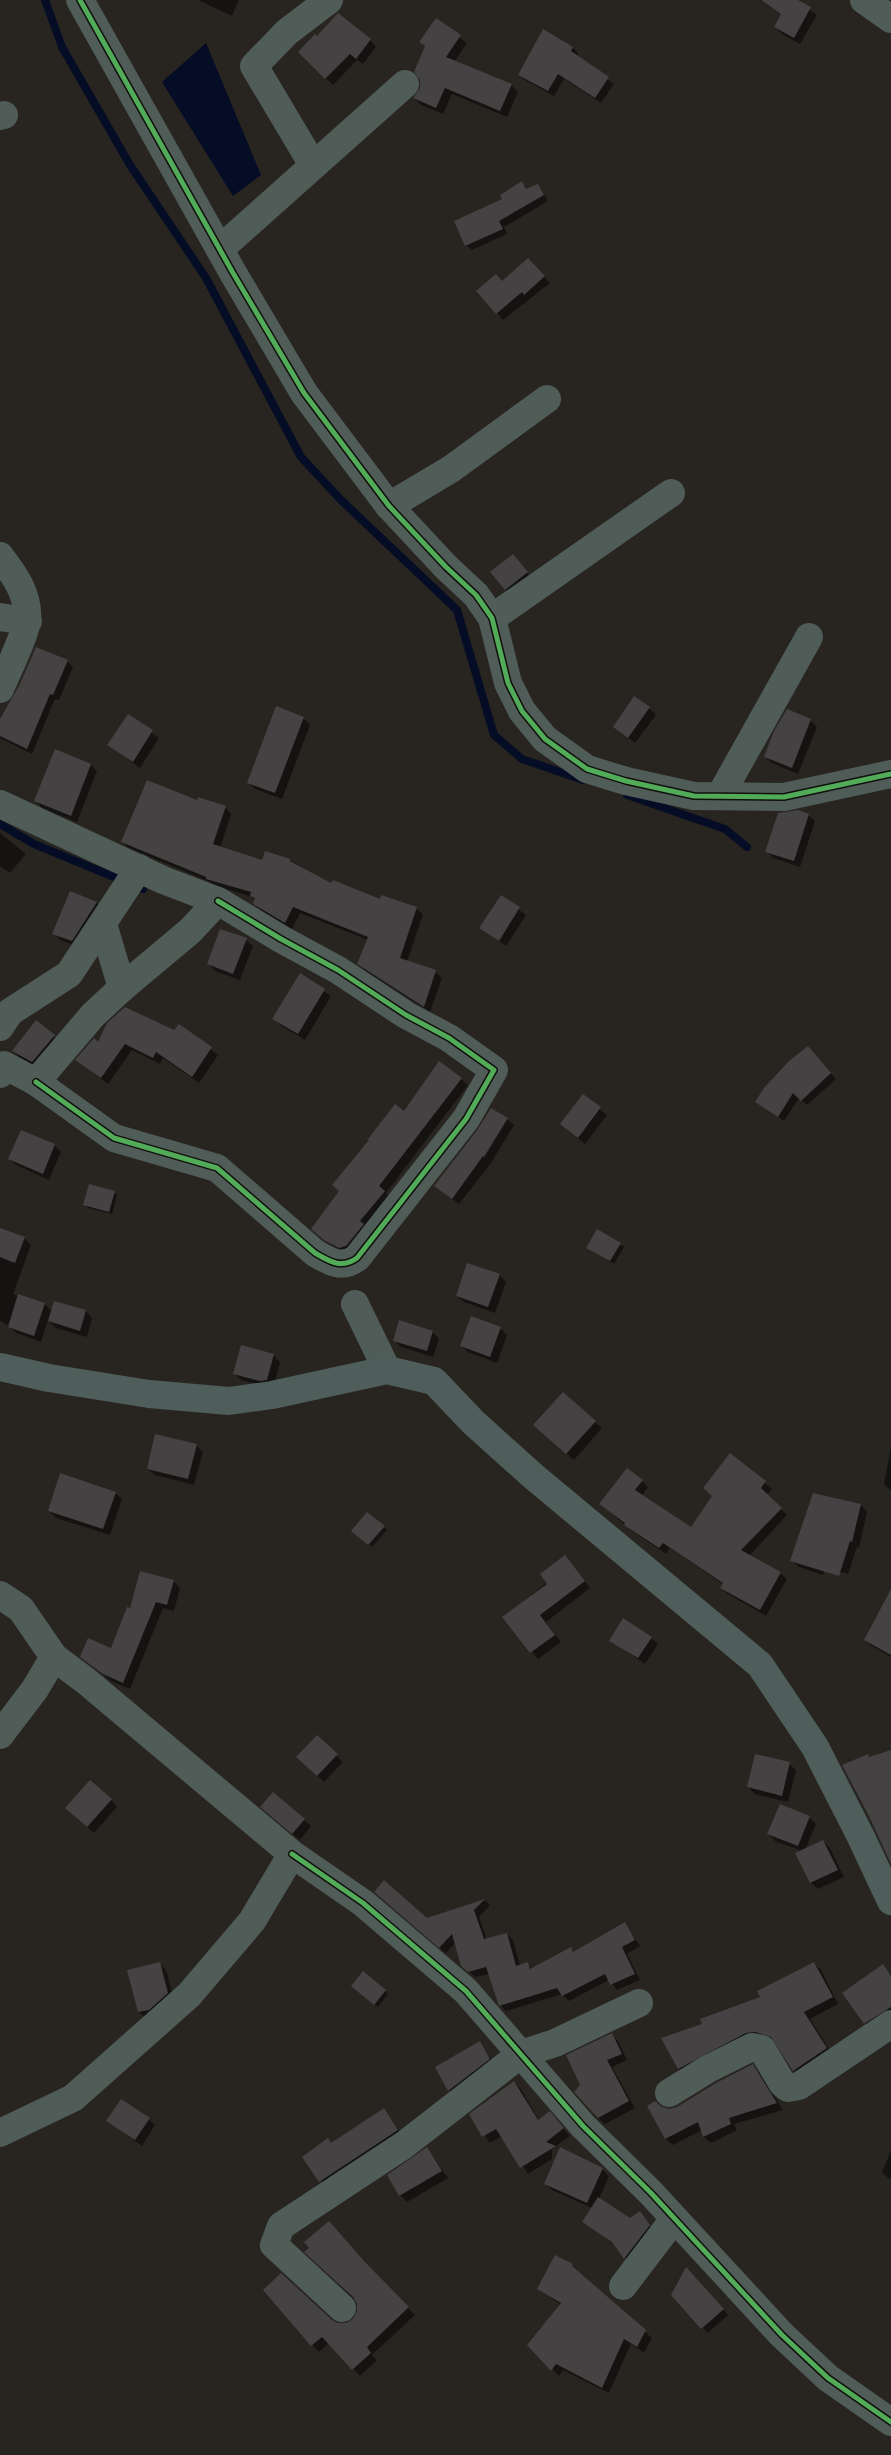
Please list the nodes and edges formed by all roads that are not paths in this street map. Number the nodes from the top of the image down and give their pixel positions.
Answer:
1 (80, 0) edge
2 (329, 0) edge
3 (864, 0) edge
4 (891, 19) edge
5 (405, 84) dead end
6 (313, 165) junction
7 (220, 249) junction
8 (547, 399) dead end
9 (671, 493) dead end
10 (390, 506) junction
11 (0, 556) edge
12 (0, 617) edge
13 (492, 618) junction
14 (28, 621) junction
15 (809, 637) dead end
16 (0, 689) edge
17 (891, 774) edge
18 (720, 796) junction
19 (0, 804) edge
20 (139, 868) junction
21 (218, 901) junction
22 (103, 924) junction
23 (122, 988) junction
24 (0, 1027) edge
25 (1, 1066) edge
26 (36, 1082) junction
27 (355, 1304) dead end
28 (0, 1367) edge
29 (387, 1370) junction
30 (0, 1595) edge
31 (54, 1658) junction
32 (0, 1735) edge
33 (292, 1854) junction
34 (891, 1902) edge
35 (639, 2003) dead end
36 (891, 2024) edge
37 (521, 2054) junction
38 (669, 2093) dead end
39 (0, 2133) edge
40 (674, 2219) junction
41 (622, 2286) dead end
42 (342, 2308) dead end
43 (891, 2422) edge

1 - 7 street
2 - 6 street
3 - 4 street
5 - 6 street
6 - 7 street
7 - 10 street
8 - 10 street
9 - 13 street
10 - 13 street
11 - 14 street
12 - 14 street
13 - 18 street
14 - 16 street
15 - 18 street
17 - 18 street
19 - 20 street
20 - 21 street
20 - 22 street
21 - 23 street
21 - 26 street
22 - 23 street
22 - 24 street
23 - 26 street
25 - 26 street
27 - 29 street
28 - 29 main road
29 - 34 main road
30 - 31 street
31 - 32 street
31 - 33 street
33 - 37 street
33 - 39 street
35 - 37 street
36 - 38 street
37 - 40 street
37 - 42 street
40 - 41 street
40 - 43 street

